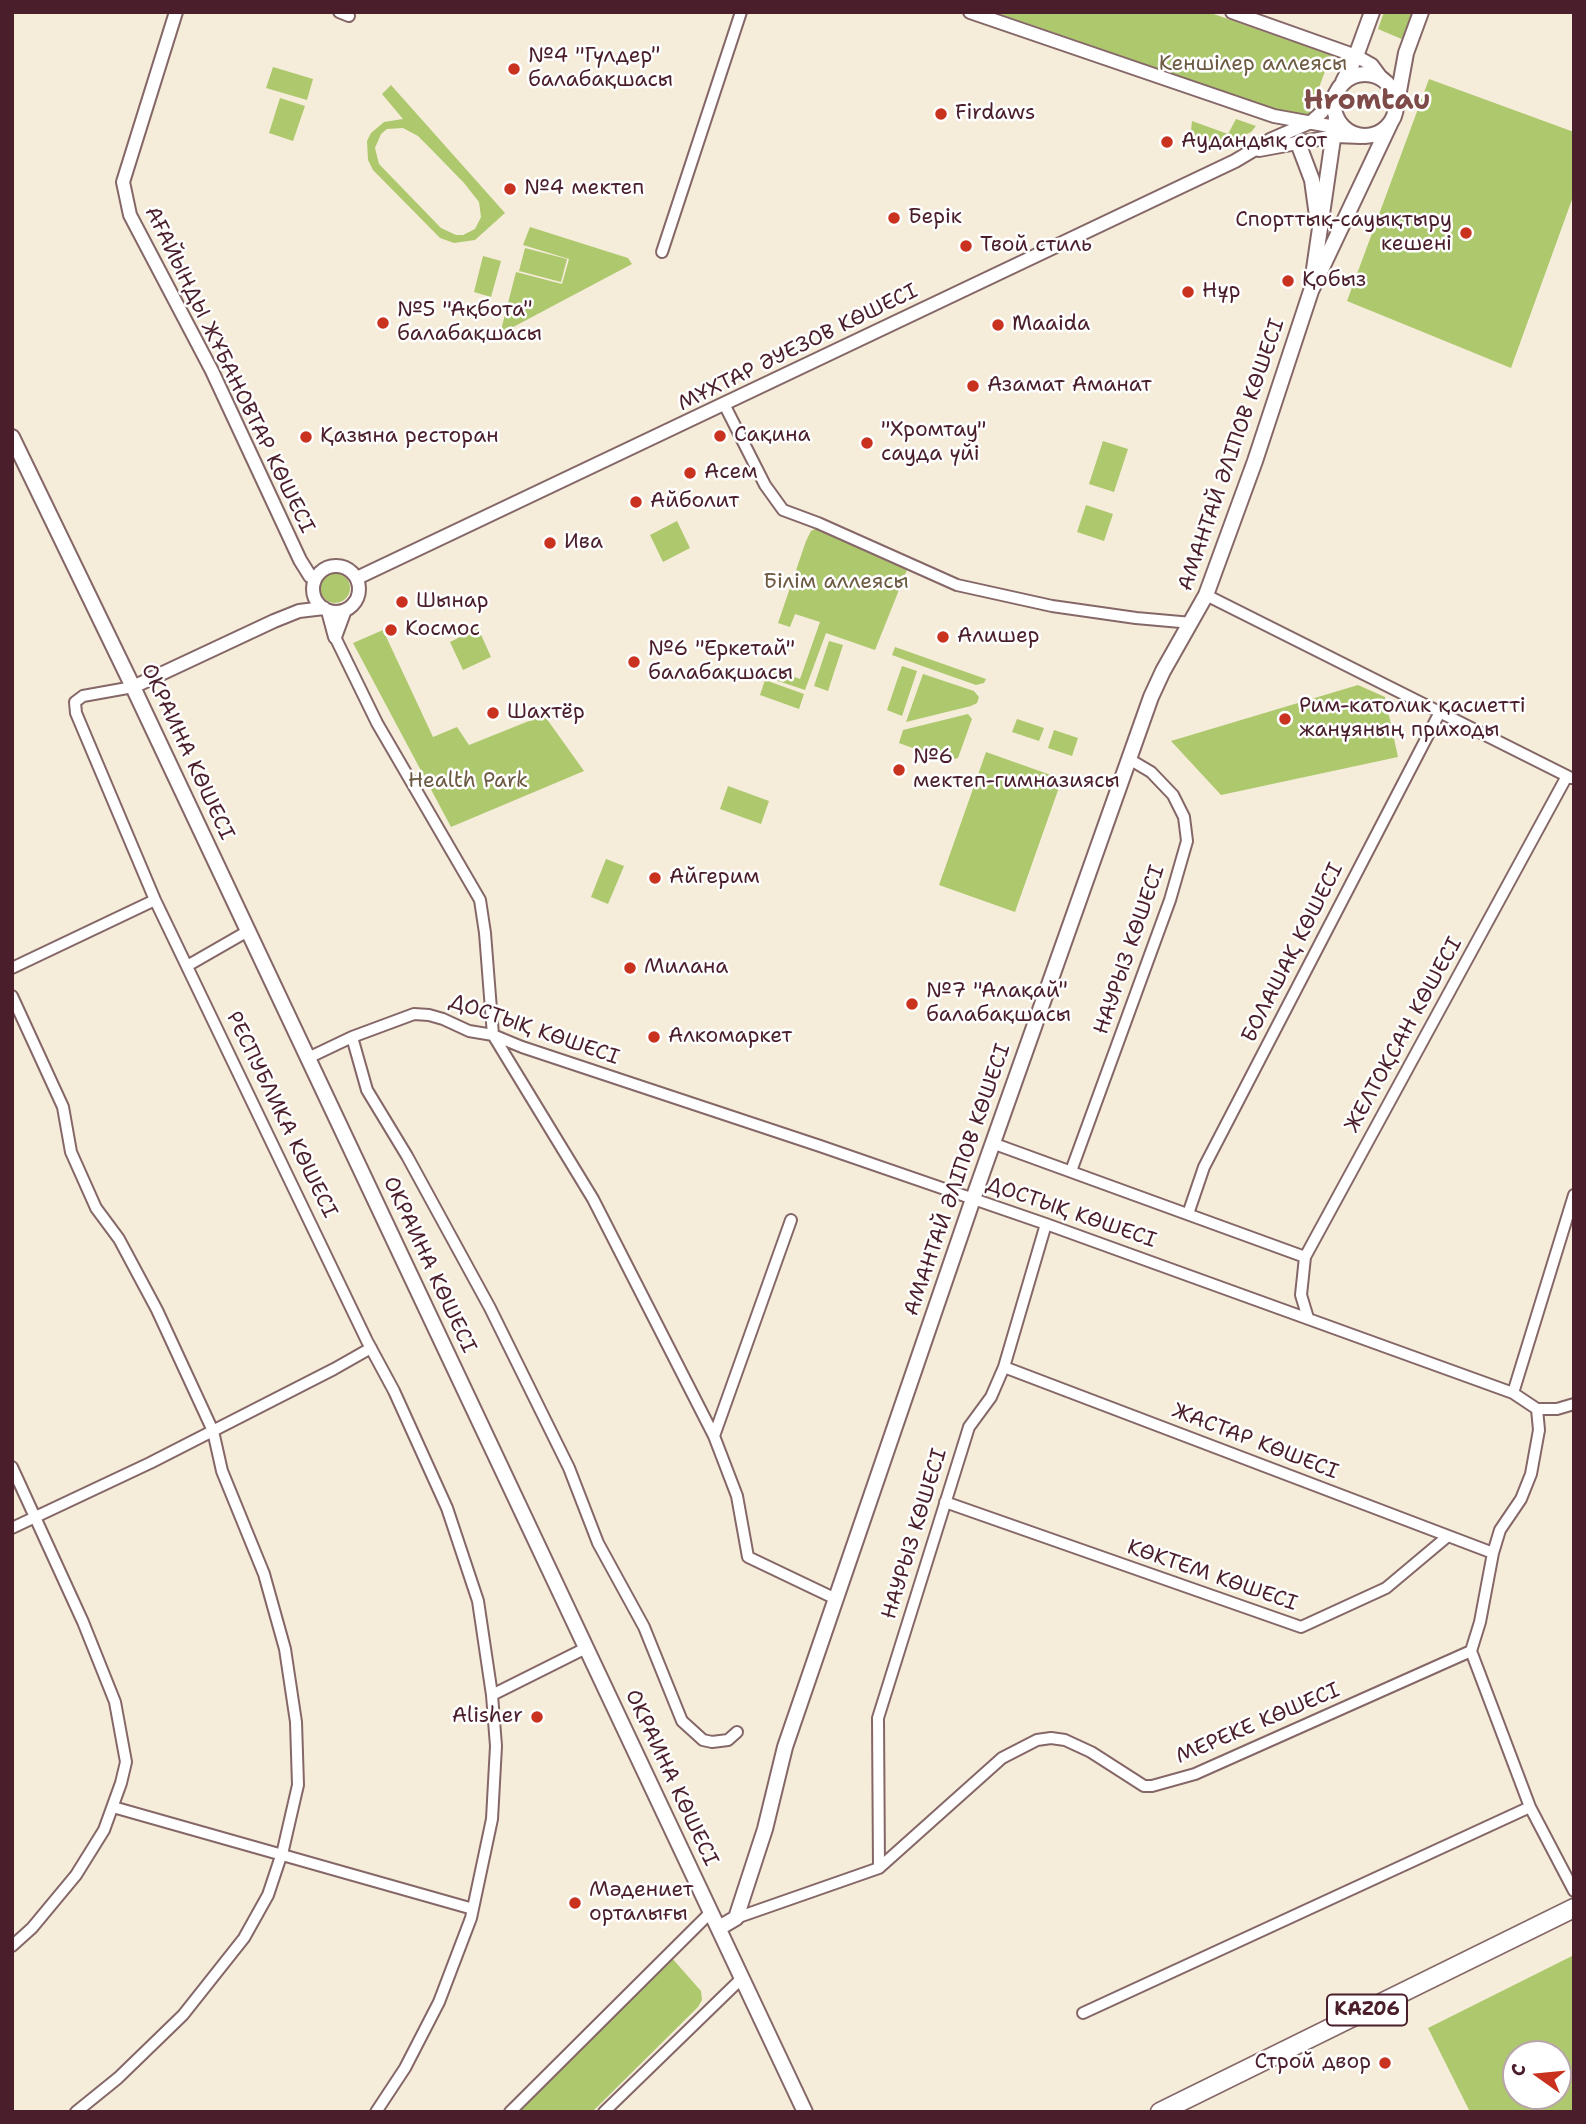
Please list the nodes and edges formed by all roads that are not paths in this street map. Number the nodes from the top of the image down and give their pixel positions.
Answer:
1 (176, 12) edge
2 (741, 12) edge
3 (970, 12) edge
4 (1232, 12) edge
5 (1372, 12) edge
6 (1421, 12) edge
7 (1356, 56) junction
8 (1383, 80) junction
9 (1340, 87) junction
10 (1396, 106) junction
11 (1274, 116) junction
12 (1311, 122) junction
13 (1390, 124) junction
14 (1335, 127) junction
15 (1272, 139) junction
16 (1298, 143) junction
17 (1255, 151) junction
18 (1319, 232) junction
19 (662, 252) dead end
20 (1311, 291) junction
21 (724, 404) junction
22 (12, 437) edge
23 (315, 578) junction
24 (357, 578) junction
25 (313, 595) junction
26 (1206, 595) junction
27 (326, 610) junction
28 (345, 610) junction
29 (299, 611) junction
30 (1192, 622) junction
31 (335, 638) junction
32 (133, 687) junction
33 (1440, 712) junction
34 (1129, 759) junction
35 (1571, 777) edge
36 (155, 900) junction
37 (248, 931) junction
38 (187, 966) junction
39 (12, 968) edge
40 (12, 996) edge
41 (493, 1035) junction
42 (352, 1037) junction
43 (308, 1058) junction
44 (992, 1143) junction
45 (1071, 1171) junction
46 (1574, 1195) edge
47 (972, 1199) junction
48 (1188, 1214) junction
49 (791, 1220) dead end
50 (1046, 1224) junction
51 (1305, 1257) junction
52 (1308, 1318) junction
53 (371, 1348) junction
54 (1004, 1367) junction
55 (1513, 1393) junction
56 (1574, 1404) edge
57 (1537, 1409) junction
58 (213, 1431) junction
59 (714, 1436) junction
60 (12, 1467) edge
61 (945, 1502) junction
62 (36, 1516) junction
63 (12, 1528) edge
64 (1448, 1536) junction
65 (1493, 1553) junction
66 (836, 1599) junction
67 (586, 1648) junction
68 (1471, 1651) junction
69 (492, 1695) junction
70 (737, 1732) dead end
71 (113, 1807) junction
72 (1530, 1807) junction
73 (281, 1857) junction
74 (878, 1868) junction
75 (1574, 1891) edge
76 (1574, 1908) edge
77 (473, 1909) junction
78 (711, 1912) junction
79 (736, 1918) junction
80 (719, 1928) junction
81 (12, 1946) edge
82 (742, 1978) junction
83 (1083, 2013) dead end
84 (76, 2112) edge
85 (376, 2112) edge
86 (510, 2112) edge
87 (604, 2112) edge
88 (805, 2112) edge
89 (1160, 2112) edge

1 - 23 street, АҒАЙЫНДЫ ЖҰБАНОВТАР КӨШЕСІ
2 - 19 street
3 - 11 street
4 - 7 street
5 - 7 main road
6 - 10 main road
7 - 8 street
7 - 9 main road
8 - 9 main road
8 - 10 main road
9 - 12 street, МҰХТАР ӘУЕЗОВ КӨШЕСІ
9 - 14 main road
10 - 13 main road
11 - 12 street
11 - 15 street
12 - 14 street
12 - 15 street, МҰХТАР ӘУЕЗОВ КӨШЕСІ
13 - 14 main road
13 - 20 main road, АМАНТАЙ ӘЛІПОВ КӨШЕСІ
14 - 16 street, МҰХТАР ӘУЕЗОВ КӨШЕСІ
14 - 18 main road, АМАНТАЙ ӘЛІПОВ КӨШЕСІ
15 - 17 street, МҰХТАР ӘУЕЗОВ КӨШЕСІ
16 - 17 street, МҰХТАР ӘУЕЗОВ КӨШЕСІ
16 - 18 main road
17 - 21 street, МҰХТАР ӘУЕЗОВ КӨШЕСІ
18 - 20 main road, АМАНТАЙ ӘЛІПОВ КӨШЕСІ
20 - 26 main road, АМАНТАЙ ӘЛІПОВ КӨШЕСІ
21 - 24 street, МҰХТАР ӘУЕЗОВ КӨШЕСІ
21 - 30 street
22 - 32 main road, ОКРАИНА КӨШЕСІ
23 - 24 street
23 - 25 street
24 - 28 street
25 - 27 street
25 - 29 street
26 - 30 main road, АМАНТАЙ ӘЛІПОВ КӨШЕСІ
26 - 33 street
27 - 28 street
27 - 29 street
27 - 31 street
28 - 31 street
29 - 32 street
30 - 34 main road, АМАНТАЙ ӘЛІПОВ КӨШЕСІ
31 - 41 street
32 - 36 street, РЕСПУБЛИКА КӨШЕСІ
32 - 37 main road, ОКРАИНА КӨШЕСІ
33 - 35 street
33 - 48 street, БОЛАШАҚ КӨШЕСІ
34 - 44 main road, АМАНТАЙ ӘЛІПОВ КӨШЕСІ
34 - 45 street, НАУРЫЗ КӨШЕСІ
35 - 51 street, ЖЕЛТОҚСАН КӨШЕСІ
36 - 38 street, РЕСПУБЛИКА КӨШЕСІ
36 - 39 street
37 - 38 street
37 - 43 main road, ОКРАИНА КӨШЕСІ
38 - 53 street, РЕСПУБЛИКА КӨШЕСІ
40 - 58 street
41 - 42 street, ДОСТЫҚ КӨШЕСІ
41 - 47 street, ДОСТЫҚ КӨШЕСІ
41 - 59 street
42 - 43 street, ДОСТЫҚ КӨШЕСІ
42 - 70 street
43 - 67 main road, ОКРАИНА КӨШЕСІ
44 - 45 street
44 - 47 main road, АМАНТАЙ ӘЛІПОВ КӨШЕСІ
45 - 48 street
46 - 55 street
47 - 50 street, ДОСТЫҚ КӨШЕСІ
47 - 66 main road, АМАНТАЙ ӘЛІПОВ КӨШЕСІ
48 - 51 street
49 - 59 street
50 - 52 street, ДОСТЫҚ КӨШЕСІ
50 - 54 street, НАУРЫЗ КӨШЕСІ
51 - 52 street, ЖЕЛТОҚСАН КӨШЕСІ
52 - 55 street, ДОСТЫҚ КӨШЕСІ
53 - 58 street
53 - 69 street, РЕСПУБЛИКА КӨШЕСІ
54 - 61 street, НАУРЫЗ КӨШЕСІ
54 - 64 street, ЖАСТАР КӨШЕСІ
55 - 57 street, ДОСТЫҚ КӨШЕСІ
56 - 57 street
57 - 65 street
58 - 62 street
58 - 73 street
59 - 66 street
60 - 62 street
61 - 64 street, КӨКТЕМ КӨШЕСІ
61 - 74 street, НАУРЫЗ КӨШЕСІ
62 - 63 street
62 - 71 street
64 - 65 street, ЖАСТАР КӨШЕСІ
65 - 68 street
66 - 79 main road, АМАНТАЙ ӘЛІПОВ КӨШЕСІ
67 - 69 street
67 - 78 main road, ОКРАИНА КӨШЕСІ
68 - 72 street
68 - 74 street, МЕРЕКЕ КӨШЕСІ
69 - 77 street, РЕСПУБЛИКА КӨШЕСІ
71 - 73 street
71 - 81 street
72 - 75 street
72 - 83 street
73 - 77 street
73 - 84 street
74 - 79 street, МЕРЕКЕ КӨШЕСІ
76 - 89 highway, KАZ06
77 - 85 street, РЕСПУБЛИКА КӨШЕСІ
78 - 80 main road, ОКРАИНА КӨШЕСІ
78 - 86 street
79 - 80 main road
80 - 82 main road, ОКРАИНА КӨШЕСІ
82 - 87 street
82 - 88 main road, ОКРАИНА КӨШЕСІ

